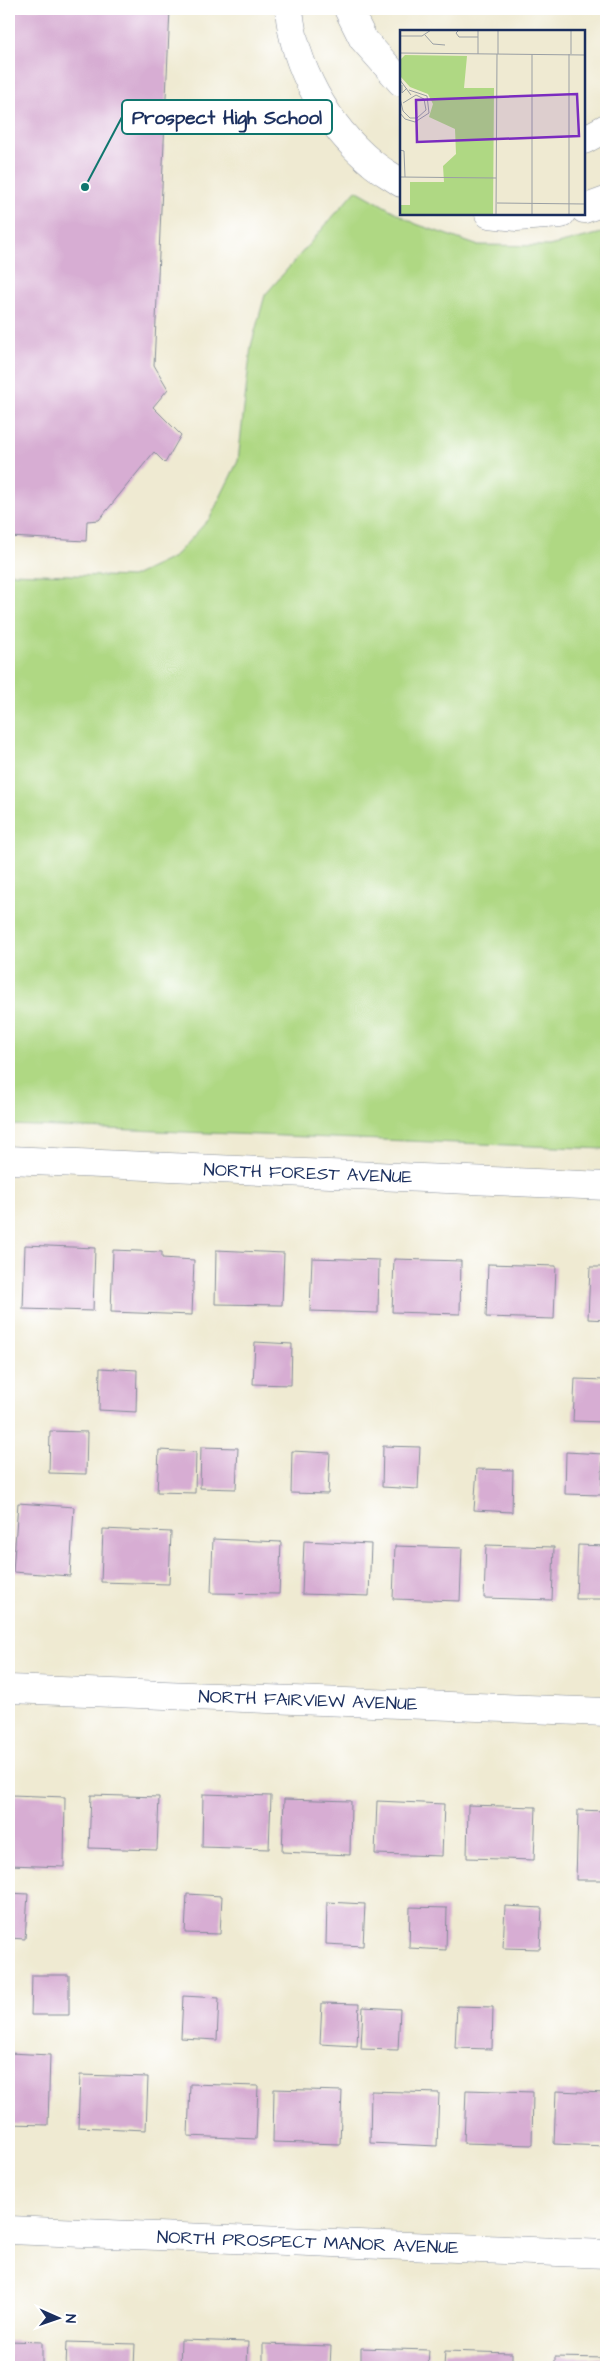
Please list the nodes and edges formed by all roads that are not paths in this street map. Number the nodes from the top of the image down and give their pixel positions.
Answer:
1 (289, 9) edge
2 (348, 9) edge
3 (400, 81) edge
4 (606, 128) edge
5 (585, 139) edge
6 (400, 182) edge
7 (606, 201) edge
8 (585, 208) edge
9 (496, 215) edge
10 (550, 215) edge
11 (9, 1160) edge
12 (606, 1186) edge
13 (9, 1689) edge
14 (606, 1712) edge
15 (9, 2230) edge
16 (606, 2254) edge

1 - 6 street
2 - 3 street
4 - 5 street
7 - 8 street
9 - 10 street
11 - 12 street, NORTH FOREST AVENUE
13 - 14 street, NORTH FAIRVIEW AVENUE
15 - 16 street, NORTH PROSPECT MANOR AVENUE

